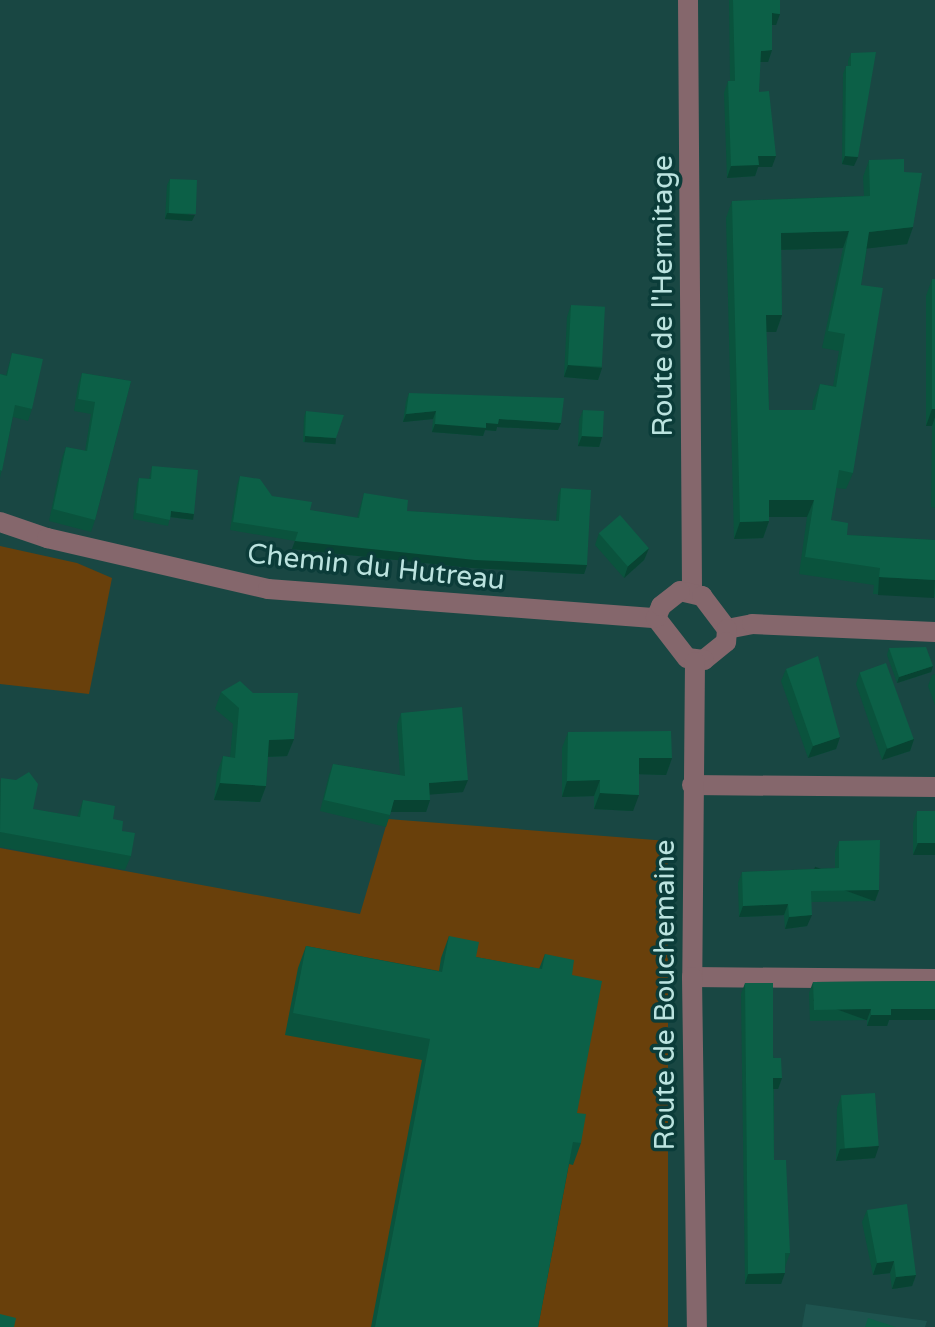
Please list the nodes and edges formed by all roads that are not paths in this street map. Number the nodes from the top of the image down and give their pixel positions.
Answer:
1 (688, 0) edge
2 (0, 522) edge
3 (692, 591) junction
4 (656, 618) junction
5 (727, 629) junction
6 (935, 632) edge
7 (695, 662) junction
8 (692, 785) junction
9 (935, 787) edge
10 (692, 977) junction
11 (935, 979) edge
12 (697, 1327) edge

1 - 3 street, Route de l'Hermitage
2 - 4 street, Chemin du Hutreau
3 - 4 street
3 - 5 street
4 - 7 street
5 - 6 street
5 - 7 street
7 - 8 street, Route de Bouchemaine
8 - 9 street
8 - 10 street, Route de Bouchemaine
10 - 11 street
10 - 12 street, Route de Bouchemaine

